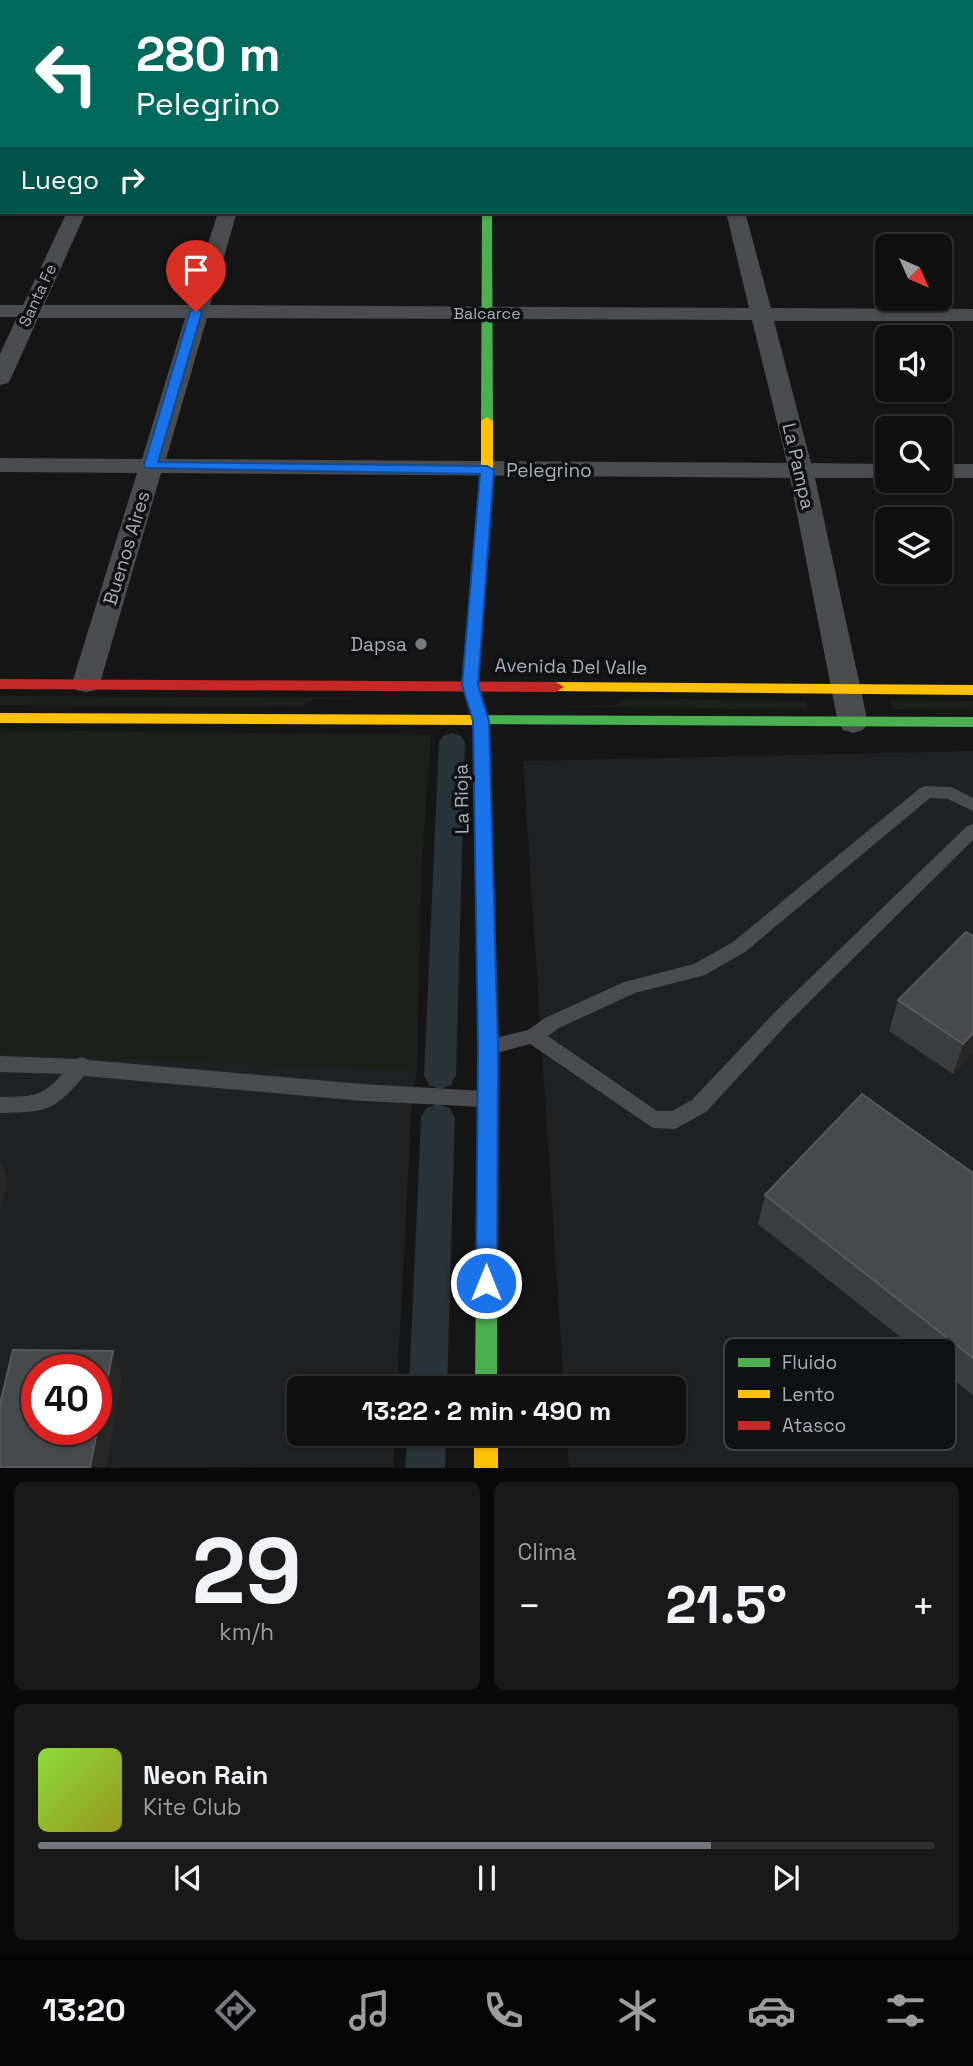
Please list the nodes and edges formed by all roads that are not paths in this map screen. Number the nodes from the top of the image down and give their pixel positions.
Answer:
1 (75, 214) edge
2 (227, 214) edge
3 (487, 214) edge
4 (737, 214) edge
5 (0, 311) edge
6 (29, 311) junction
7 (196, 312) junction
8 (486, 313) junction
9 (762, 314) junction
10 (973, 315) edge
11 (0, 378) edge
12 (0, 465) edge
13 (151, 465) junction
14 (487, 470) junction
15 (801, 471) junction
16 (875, 471) edge
17 (952, 471) edge
18 (973, 471) edge
19 (86, 683) junction
20 (0, 684) edge
21 (470, 685) junction
22 (973, 690) edge
23 (846, 691) junction
24 (0, 718) edge
25 (481, 721) junction
26 (973, 722) edge
27 (853, 723) junction
28 (973, 805) edge
29 (973, 830) edge
30 (533, 1036) junction
31 (488, 1047) junction
32 (0, 1064) edge
33 (82, 1065) junction
34 (487, 1099) junction
35 (0, 1105) edge
36 (486, 1376) edge
37 (486, 1446) edge
38 (486, 1468) edge

1 - 6 street, Santa Fe
2 - 7 street, Buenos Aires
3 - 8 main road, La Rioja
4 - 9 street, La Pampa
5 - 6 street, Balcarce
6 - 7 street, Balcarce
6 - 11 street, Santa Fe
7 - 8 street, Balcarce
7 - 13 street, Buenos Aires
8 - 9 street, Balcarce
8 - 14 main road, La Rioja
9 - 10 street, Balcarce
9 - 15 street, La Pampa
12 - 13 street, Pelegrino
13 - 14 street, Pelegrino
13 - 19 street, Buenos Aires
14 - 15 street, Pelegrino
14 - 21 main road, La Rioja
15 - 16 street, Pelegrino
15 - 23 street, La Pampa
17 - 18 street
19 - 20 main road, Avenida Del Valle
19 - 21 main road, Avenida Del Valle
21 - 23 main road, Avenida Del Valle
21 - 25 main road, La Rioja
22 - 23 main road, Avenida Del Valle
23 - 27 street, La Pampa
24 - 25 main road
25 - 27 main road
25 - 31 main road, La Rioja
26 - 27 main road
28 - 30 lane
29 - 30 lane
30 - 31 lane
31 - 34 main road, La Rioja
32 - 33 lane
33 - 34 lane
33 - 35 lane
34 - 36 main road, La Rioja
37 - 38 main road

